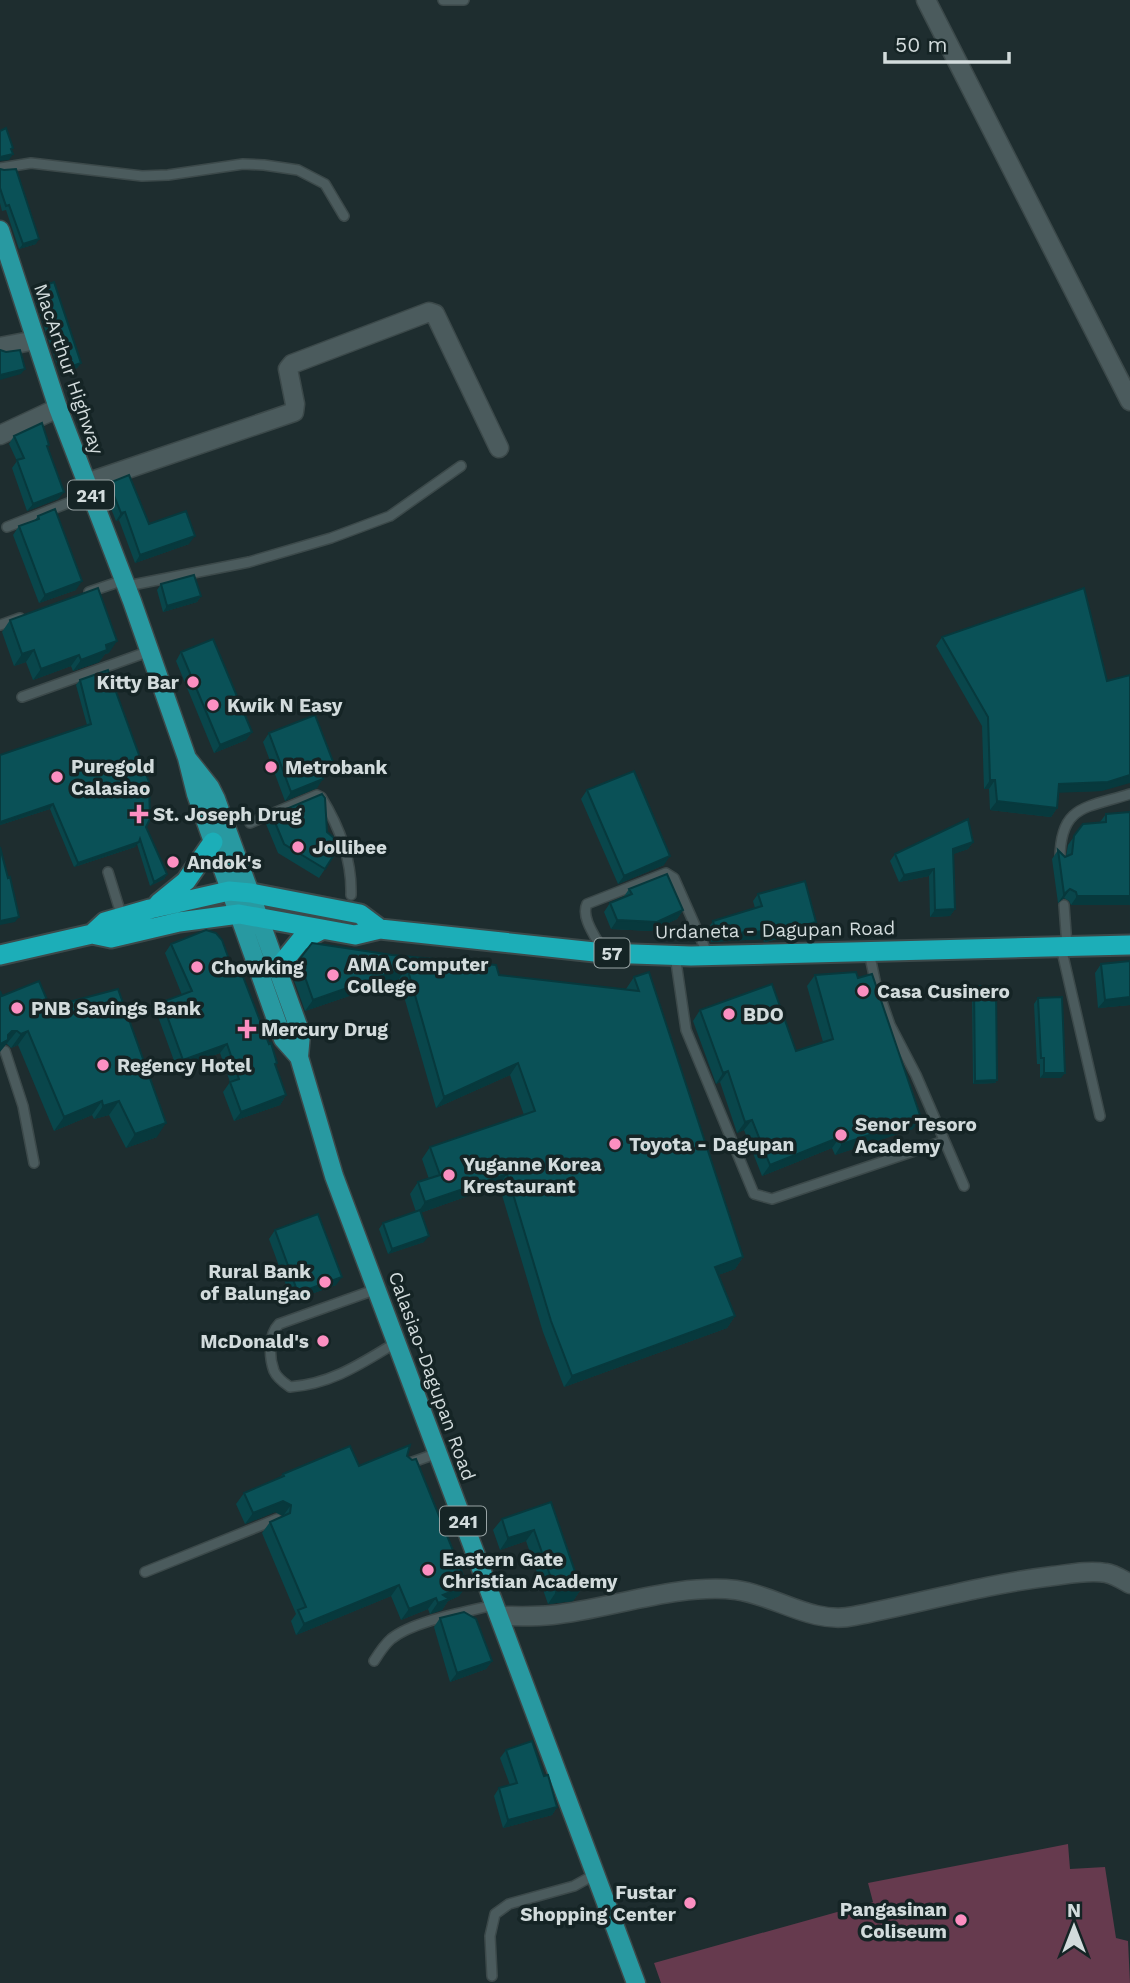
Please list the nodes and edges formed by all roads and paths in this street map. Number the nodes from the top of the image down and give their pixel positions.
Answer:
1 (443, 0) edge
2 (464, 0) edge
3 (926, 0) edge
4 (0, 168) edge
5 (344, 216) dead end
6 (0, 230) edge
7 (36, 340) junction
8 (0, 347) edge
9 (1130, 401) edge
10 (58, 408) junction
11 (0, 435) edge
12 (499, 448) dead end
13 (461, 466) dead end
14 (88, 489) junction
15 (7, 527) dead end
16 (125, 583) junction
17 (76, 597) edge
18 (25, 616) edge
19 (0, 625) edge
20 (150, 651) junction
21 (22, 698) dead end
22 (187, 758) junction
23 (1130, 794) edge
24 (250, 823) dead end
25 (213, 842) junction
26 (1060, 859) edge
27 (108, 872) dead end
28 (229, 891) junction
29 (251, 893) junction
30 (351, 895) dead end
31 (1064, 905) edge
32 (150, 909) junction
33 (239, 914) junction
34 (122, 917) junction
35 (259, 917) junction
36 (380, 929) junction
37 (321, 930) junction
38 (92, 934) junction
39 (1130, 945) edge
40 (1064, 946) junction
41 (604, 953) junction
42 (869, 953) junction
43 (0, 955) edge
44 (675, 955) junction
45 (708, 956) junction
46 (278, 968) junction
47 (5, 1051) edge
48 (299, 1057) junction
49 (1100, 1116) dead end
50 (944, 1141) junction
51 (34, 1163) dead end
52 (964, 1186) dead end
53 (377, 1289) junction
54 (397, 1342) junction
55 (438, 1453) junction
56 (406, 1464) edge
57 (277, 1519) edge
58 (145, 1572) dead end
59 (1130, 1584) edge
60 (496, 1610) junction
61 (374, 1661) dead end
62 (594, 1875) junction
63 (492, 1976) dead end
64 (636, 1983) edge

1 - 2 lane
3 - 9 street
4 - 5 lane
6 - 7 main road, MacArthur Highway / 241
7 - 8 street
7 - 10 main road, MacArthur Highway / 241
10 - 11 street
10 - 14 main road, MacArthur Highway / 241
12 - 14 street
13 - 16 lane
14 - 15 lane
14 - 16 main road, MacArthur Highway / 241
16 - 17 lane
16 - 20 main road, MacArthur Highway / 241
18 - 19 lane
20 - 21 lane
20 - 22 main road, MacArthur Highway / 241
22 - 25 main road, MacArthur Highway / 241
22 - 29 main road, MacArthur Highway / 241
23 - 26 lane
24 - 30 lane
25 - 28 main road, MacArthur Highway / 241
25 - 32 highway
27 - 34 lane
28 - 29 highway, 57
28 - 32 highway, 57
28 - 33 main road, Calasiao-Dagupan Road / 241
29 - 35 main road, MacArthur Highway / 241
29 - 36 highway, Urdaneta - Dagupan Road / 57
31 - 40 lane
32 - 34 highway, 57
33 - 35 highway, 57
33 - 38 highway, 57
33 - 48 main road, Calasiao-Dagupan Road / 241
34 - 38 highway, 57
35 - 37 highway, Urdaneta - Dagupan Road / 57
35 - 46 main road, Calasiao-Dagupan Road / 241
36 - 37 highway, Urdaneta - Dagupan Road / 57
36 - 41 highway, Urdaneta - Dagupan Road / 57
37 - 46 highway
38 - 43 highway, 57
39 - 40 highway, Urdaneta - Dagupan Road / 57
40 - 42 highway, Urdaneta - Dagupan Road / 57
40 - 49 lane
41 - 44 highway, Urdaneta - Dagupan Road / 57
41 - 45 lane
42 - 45 highway, Urdaneta - Dagupan Road / 57
42 - 50 lane
44 - 45 highway, Urdaneta - Dagupan Road / 57
44 - 50 lane
46 - 48 main road, Calasiao-Dagupan Road / 241
47 - 51 lane
48 - 53 main road, Calasiao-Dagupan Road / 241
50 - 52 lane
53 - 54 main road, Calasiao-Dagupan Road / 241
53 - 54 lane
54 - 55 main road, Calasiao-Dagupan Road / 241
55 - 56 lane
55 - 60 main road, Calasiao-Dagupan Road / 241
57 - 58 lane
59 - 60 street
60 - 61 lane
60 - 62 main road, Calasiao-Dagupan Road / 241
62 - 63 lane
62 - 64 main road, Calasiao-Dagupan Road / 241

